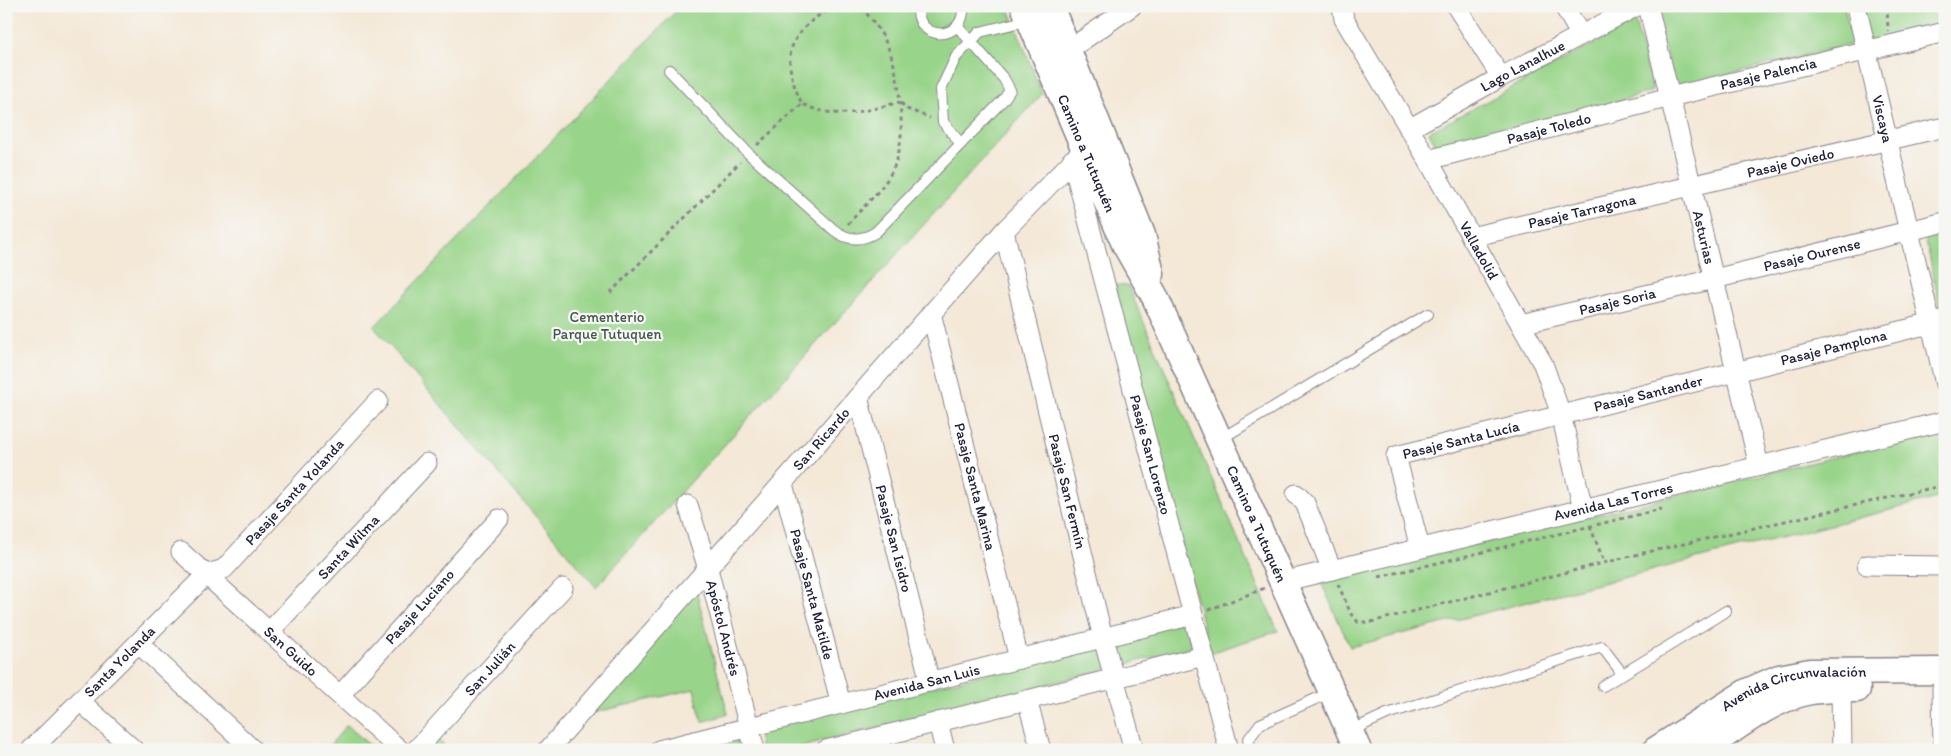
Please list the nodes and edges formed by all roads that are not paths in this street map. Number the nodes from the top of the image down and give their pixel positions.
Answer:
1 (918, 6) edge
2 (963, 6) edge
3 (1132, 6) edge
4 (1342, 6) edge
5 (1456, 6) edge
6 (1564, 6) edge
7 (1637, 6) edge
8 (1648, 6) edge
9 (1856, 6) edge
10 (1039, 13) edge
11 (958, 26) junction
12 (1945, 32) edge
13 (1580, 34) junction
14 (971, 41) junction
15 (1067, 48) junction
16 (1867, 51) junction
17 (669, 70) dead end
18 (1501, 77) junction
19 (1670, 97) junction
20 (1945, 127) edge
21 (1409, 129) junction
22 (1888, 140) junction
23 (961, 144) junction
24 (1086, 147) junction
25 (1428, 160) junction
26 (1692, 185) junction
27 (1945, 222) edge
28 (1004, 231) junction
29 (1909, 232) junction
30 (1471, 237) junction
31 (1714, 279) junction
32 (931, 313) junction
33 (1428, 314) dead end
34 (1938, 322) edge
35 (1521, 324) junction
36 (1736, 371) junction
37 (1945, 384) edge
38 (858, 397) junction
39 (378, 401) dead end
40 (1561, 414) junction
41 (1945, 421) edge
42 (1218, 440) junction
43 (427, 463) dead end
44 (1759, 466) junction
45 (782, 484) junction
46 (1296, 494) dead end
47 (688, 506) dead end
48 (1583, 509) junction
49 (499, 519) dead end
50 (1420, 548) junction
51 (180, 552) dead end
52 (1867, 565) dead end
53 (1945, 566) edge
54 (708, 569) junction
55 (1332, 570) junction
56 (207, 574) junction
57 (1282, 582) junction
58 (563, 588) dead end
59 (1726, 611) dead end
60 (1193, 616) junction
61 (270, 631) junction
62 (1103, 638) junction
63 (138, 643) junction
64 (1204, 656) junction
65 (1019, 659) junction
66 (1622, 673) junction
67 (1115, 678) junction
68 (930, 682) junction
69 (1944, 683) edge
70 (1603, 686) dead end
71 (1841, 690) junction
72 (1331, 692) junction
73 (340, 695) junction
74 (1027, 700) junction
75 (80, 701) junction
76 (841, 704) junction
77 (938, 722) junction
78 (749, 727) junction
79 (1353, 740) edge
80 (1694, 744) edge
81 (31, 750) edge
82 (134, 750) edge
83 (253, 750) edge
84 (400, 750) edge
85 (416, 750) edge
86 (548, 750) edge
87 (659, 750) edge
88 (755, 750) edge
89 (826, 750) edge
90 (945, 750) edge
91 (1041, 750) edge
92 (1134, 750) edge
93 (1229, 750) edge
94 (1252, 750) edge
95 (1656, 750) edge
96 (1842, 750) edge
97 (1943, 750) edge

1 - 11 lane
2 - 11 lane
3 - 15 street
4 - 21 street, Valladolid
5 - 18 street
6 - 13 street
7 - 13 street, Lago Lanalhue
8 - 19 street, Asturias
9 - 16 street, Viscaya
10 - 14 lane
10 - 15 street, Camino a Tutuquén
10 - 24 street, Camino a Tutuquén
11 - 14 lane
12 - 16 street, Pasaje Palencia
13 - 18 street, Lago Lanalhue
14 - 23 lane
14 - 23 lane
15 - 24 street, Camino a Tutuquén
16 - 19 street, Pasaje Palencia
16 - 22 street, Viscaya
17 - 23 lane
18 - 21 street, Lago Lanalhue
19 - 25 street, Pasaje Toledo
19 - 26 street, Asturias
20 - 22 street, Pasaje Oviedo
21 - 25 street, Valladolid
22 - 26 street, Pasaje Oviedo
22 - 29 street, Viscaya
24 - 28 street, San Ricardo
24 - 42 street, Camino a Tutuquén
24 - 60 street, Pasaje San Lorenzo
25 - 30 street, Valladolid
26 - 30 street, Pasaje Tarragona
26 - 31 street, Asturias
27 - 29 street
28 - 32 street, San Ricardo
28 - 62 street, Pasaje San Fermín
29 - 31 street, Pasaje Ourense
29 - 34 street, Viscaya
30 - 35 street, Valladolid
31 - 35 street, Pasaje Soria
31 - 36 street, Asturias
32 - 38 street, San Ricardo
32 - 65 street, Pasaje Santa Marina
33 - 42 lane
34 - 36 street, Pasaje Pamplona
34 - 37 street, Viscaya
35 - 40 street, Valladolid
36 - 40 street, Pasaje Santander
36 - 44 street, Asturias
38 - 45 street, San Ricardo
38 - 68 street, Pasaje San Isidro
39 - 56 street, Pasaje Santa Yolanda
40 - 48 street, Valladolid
40 - 50 street, Pasaje Santa Lucía
41 - 44 street, Avenida Las Torres
42 - 57 street, Camino a Tutuquén
43 - 61 street, Santa Wilma
44 - 48 street, Avenida Las Torres
45 - 54 street, San Ricardo
45 - 76 street, Pasaje Santa Matilde
46 - 55 street
47 - 54 street, Apóstol Andrés
48 - 50 street, Avenida Las Torres
49 - 73 street, Pasaje Luciano
50 - 55 street, Avenida Las Torres
51 - 56 street, San Guido
52 - 53 street
54 - 78 street, Apóstol Andrés
54 - 86 street, San Ricardo
55 - 57 street, Avenida Las Torres
56 - 61 street, San Guido
56 - 63 street, Santa Yolanda
57 - 72 street, Camino a Tutuquén
58 - 85 street, San Julián
59 - 66 lane
60 - 62 street, Avenida San Luis
60 - 64 street, Pasaje San Lorenzo
61 - 73 street, San Guido
62 - 65 street, Avenida San Luis
62 - 67 street, Pasaje San Fermín
63 - 75 street, Santa Yolanda
63 - 83 street
64 - 67 street
64 - 93 street, Pasaje San Lorenzo
65 - 68 street, Avenida San Luis
66 - 70 lane
66 - 79 lane
67 - 74 street
67 - 92 street, Pasaje San Fermín
68 - 76 street, Avenida San Luis
69 - 71 street, Avenida Circunvalación
69 - 80 street, Avenida Circunvalación
69 - 97 street
71 - 80 street, Avenida Circunvalación
71 - 96 street
72 - 79 street, Camino a Tutuquén
72 - 94 lane
73 - 84 street, San Guido
74 - 77 street
74 - 91 street
75 - 81 street, Santa Yolanda
75 - 82 street
76 - 78 street, Avenida San Luis
77 - 89 street
77 - 90 street
78 - 87 street, Avenida San Luis
78 - 88 street, Apóstol Andrés
80 - 95 street, Avenida Circunvalación

